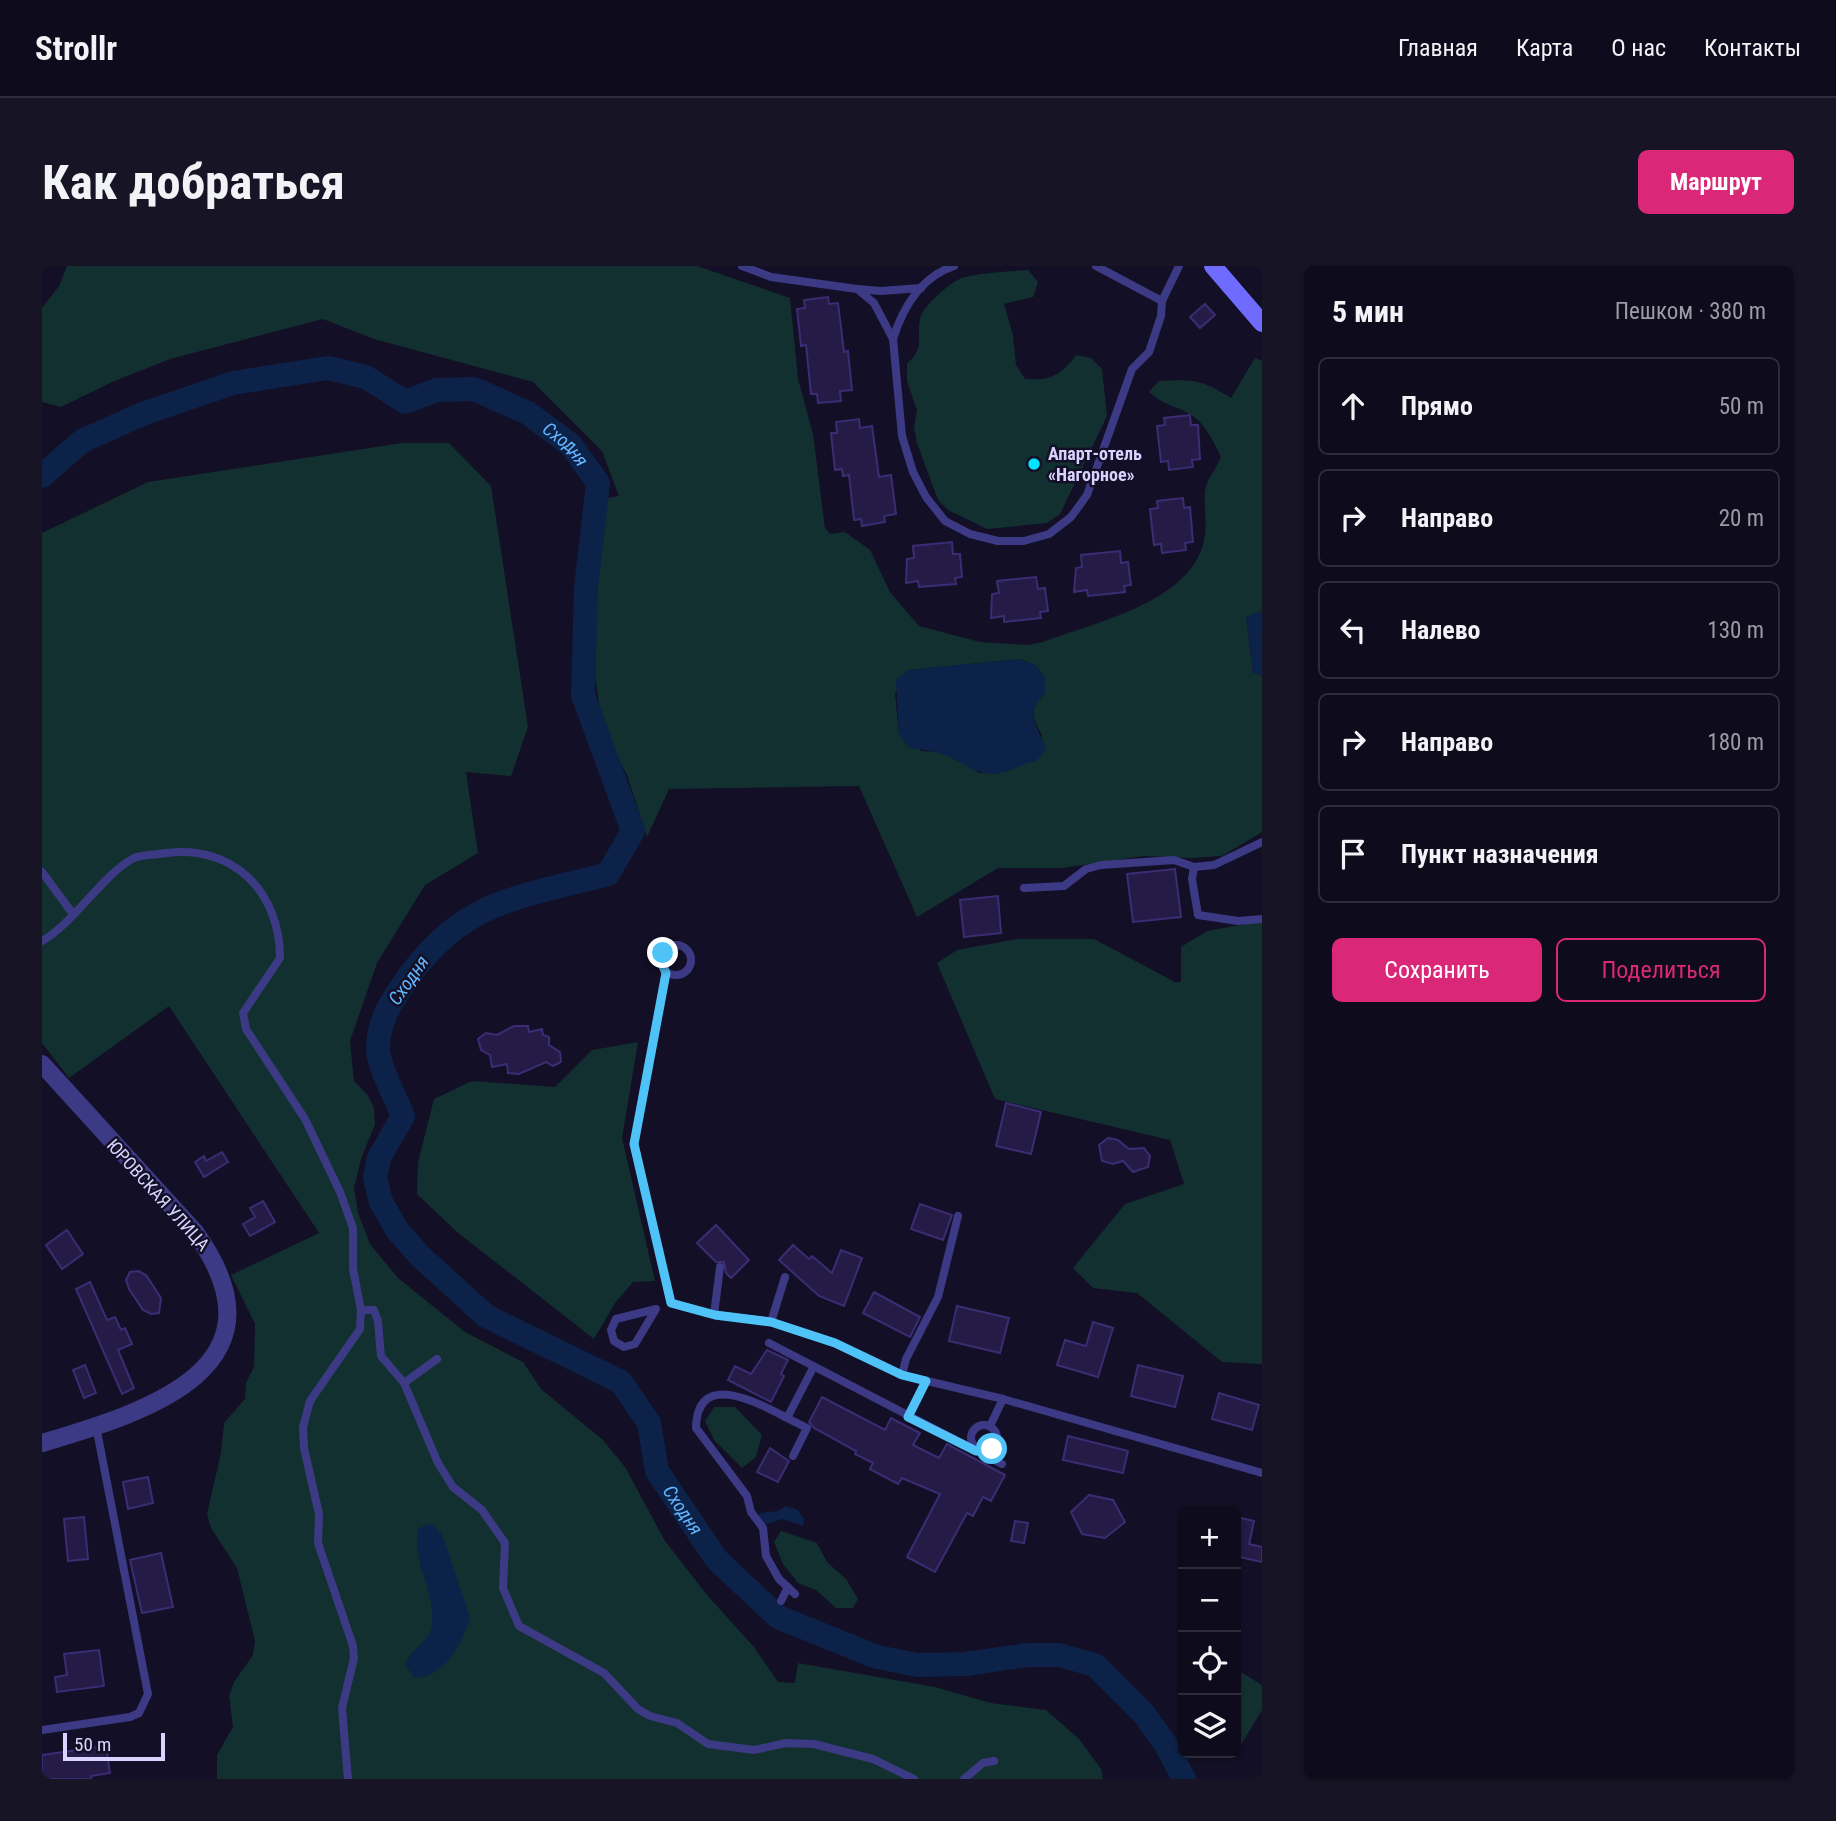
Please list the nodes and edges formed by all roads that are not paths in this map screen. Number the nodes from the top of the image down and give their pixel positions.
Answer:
1 (743, 266) edge
2 (954, 266) edge
3 (1096, 266) edge
4 (1179, 266) edge
5 (1213, 266) edge
6 (921, 288) junction
7 (858, 289) junction
8 (1163, 301) junction
9 (1262, 323) edge
10 (893, 339) junction
11 (1262, 842) edge
12 (1195, 867) junction
13 (42, 872) edge
14 (1024, 888) dead end
15 (73, 914) junction
16 (1262, 919) edge
17 (42, 942) edge
18 (666, 973) dead end
19 (42, 1065) edge
20 (958, 1216) dead end
21 (720, 1267) dead end
22 (785, 1277) dead end
23 (671, 1303) junction
24 (656, 1309) junction
25 (361, 1310) junction
26 (715, 1315) junction
27 (771, 1322) junction
28 (769, 1343) dead end
29 (437, 1359) dead end
30 (813, 1368) junction
31 (902, 1375) junction
32 (926, 1381) junction
33 (404, 1383) junction
34 (1003, 1399) junction
35 (908, 1417) junction
36 (787, 1418) junction
37 (96, 1426) junction
38 (990, 1426) junction
39 (42, 1443) edge
40 (976, 1451) junction
41 (793, 1455) dead end
42 (1002, 1464) dead end
43 (1262, 1473) edge
44 (781, 1601) dead end
45 (42, 1730) edge
46 (994, 1761) dead end
47 (348, 1779) edge
48 (914, 1779) edge
49 (964, 1779) edge

1 - 7 lane
2 - 6 lane
3 - 8 lane
4 - 8 lane
5 - 9 main road
6 - 7 lane
6 - 10 lane
7 - 10 lane
8 - 10 lane
11 - 12 lane
12 - 14 lane
12 - 16 lane
13 - 15 lane
15 - 17 lane
15 - 25 lane
18 - 23 lane
19 - 37 street, ЮРОВСКАЯ УЛИЦА
20 - 31 lane
21 - 26 lane
22 - 27 lane
23 - 24 lane
23 - 26 lane
24 - 24 lane
25 - 33 lane
25 - 47 lane
26 - 27 lane
27 - 31 lane
28 - 30 lane
29 - 33 lane
30 - 35 lane
30 - 36 lane
31 - 32 lane
32 - 34 lane
32 - 35 lane
33 - 48 lane
34 - 38 lane
34 - 43 lane
35 - 40 lane
36 - 41 lane
36 - 44 lane
37 - 39 street, ЮРОВСКАЯ УЛИЦА
37 - 45 lane
38 - 40 lane
38 - 40 lane
40 - 42 lane
46 - 49 lane

